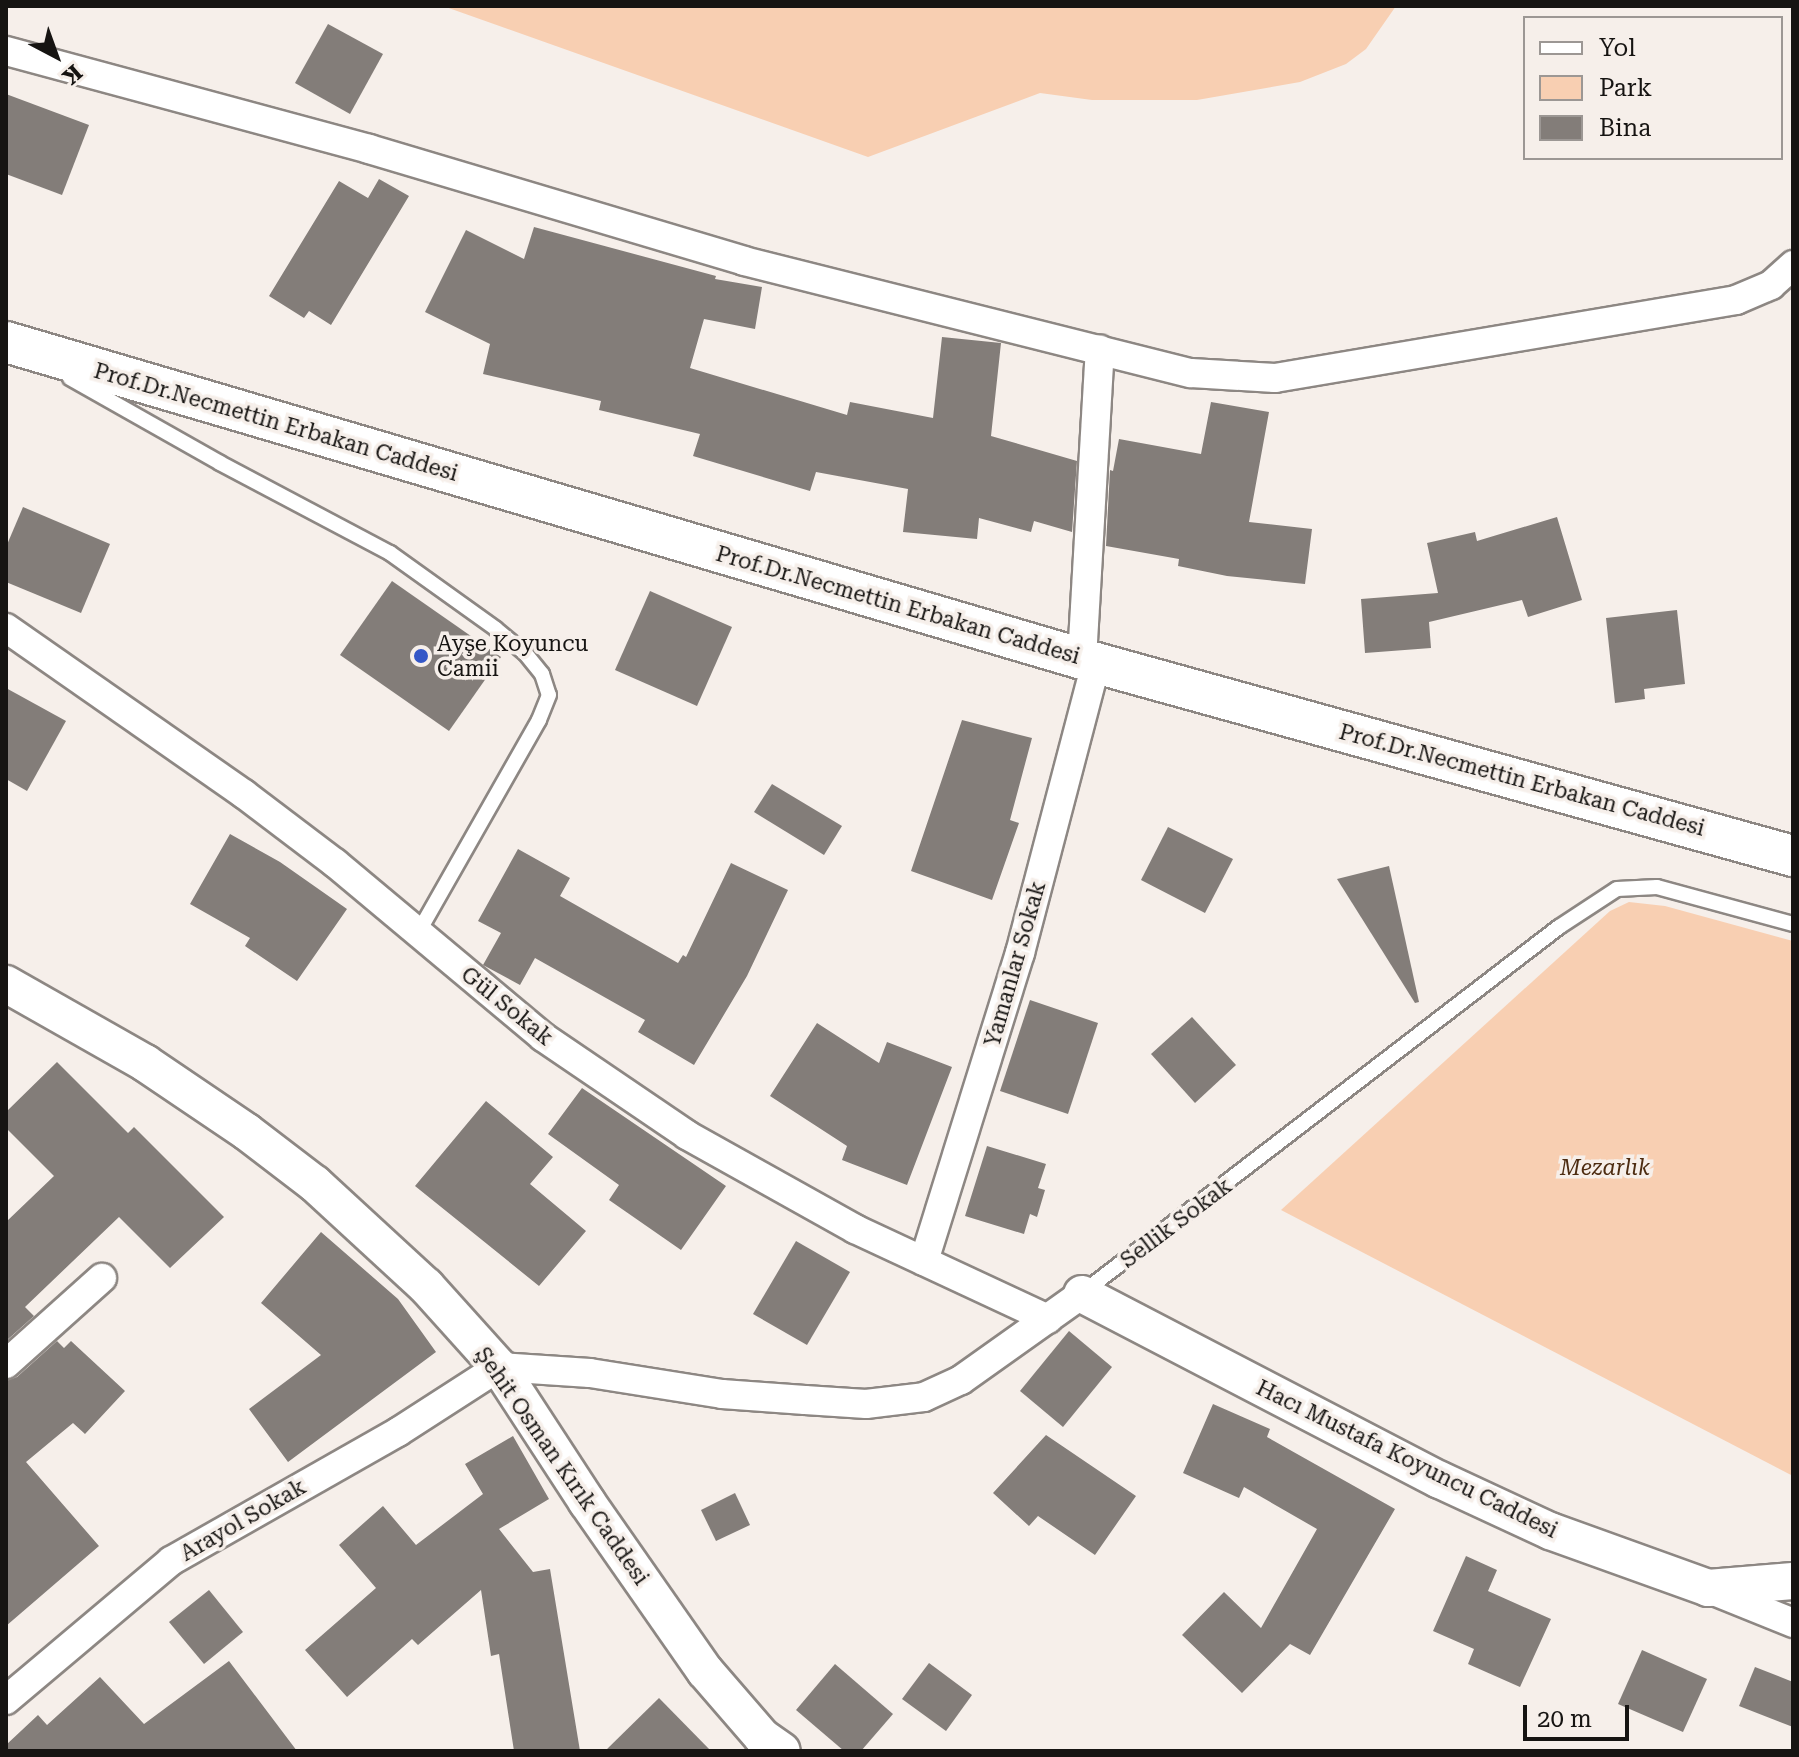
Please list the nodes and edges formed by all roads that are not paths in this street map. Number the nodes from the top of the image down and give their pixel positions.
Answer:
1 (6, 51) edge
2 (1793, 265) edge
3 (8, 343) edge
4 (1100, 350) junction
5 (6, 628) edge
6 (1089, 661) junction
7 (1793, 856) edge
8 (1793, 924) edge
9 (419, 931) junction
10 (6, 984) edge
11 (924, 1261) junction
12 (102, 1278) dead end
13 (1082, 1294) junction
14 (1048, 1319) junction
15 (6, 1364) edge
16 (499, 1367) junction
17 (1793, 1581) edge
18 (1708, 1588) junction
19 (1793, 1623) edge
20 (6, 1700) edge
21 (766, 1746) edge

1 - 4 street
2 - 4 street
3 - 6 main road, Prof.Dr.Necmettin Erbakan Caddesi
3 - 9 lane
4 - 6 street, Yamanlar Sokak
5 - 9 street, Gül Sokak
6 - 7 main road, Prof.Dr.Necmettin Erbakan Caddesi
6 - 11 street, Yamanlar Sokak
8 - 13 lane, Sellik Sokak
9 - 11 street, Gül Sokak
10 - 16 street, Şehit Osman Kırık Caddesi
11 - 14 street, Gül Sokak
12 - 15 street
13 - 14 street, Sellik Sokak
13 - 18 street, Hacı Mustafa Koyuncu Caddesi
14 - 16 street, Sellik Sokak
16 - 20 street, Arayol Sokak
16 - 21 street, Şehit Osman Kırık Caddesi
17 - 18 street, Hacı Mustafa Koyuncu Caddesi
18 - 19 street

